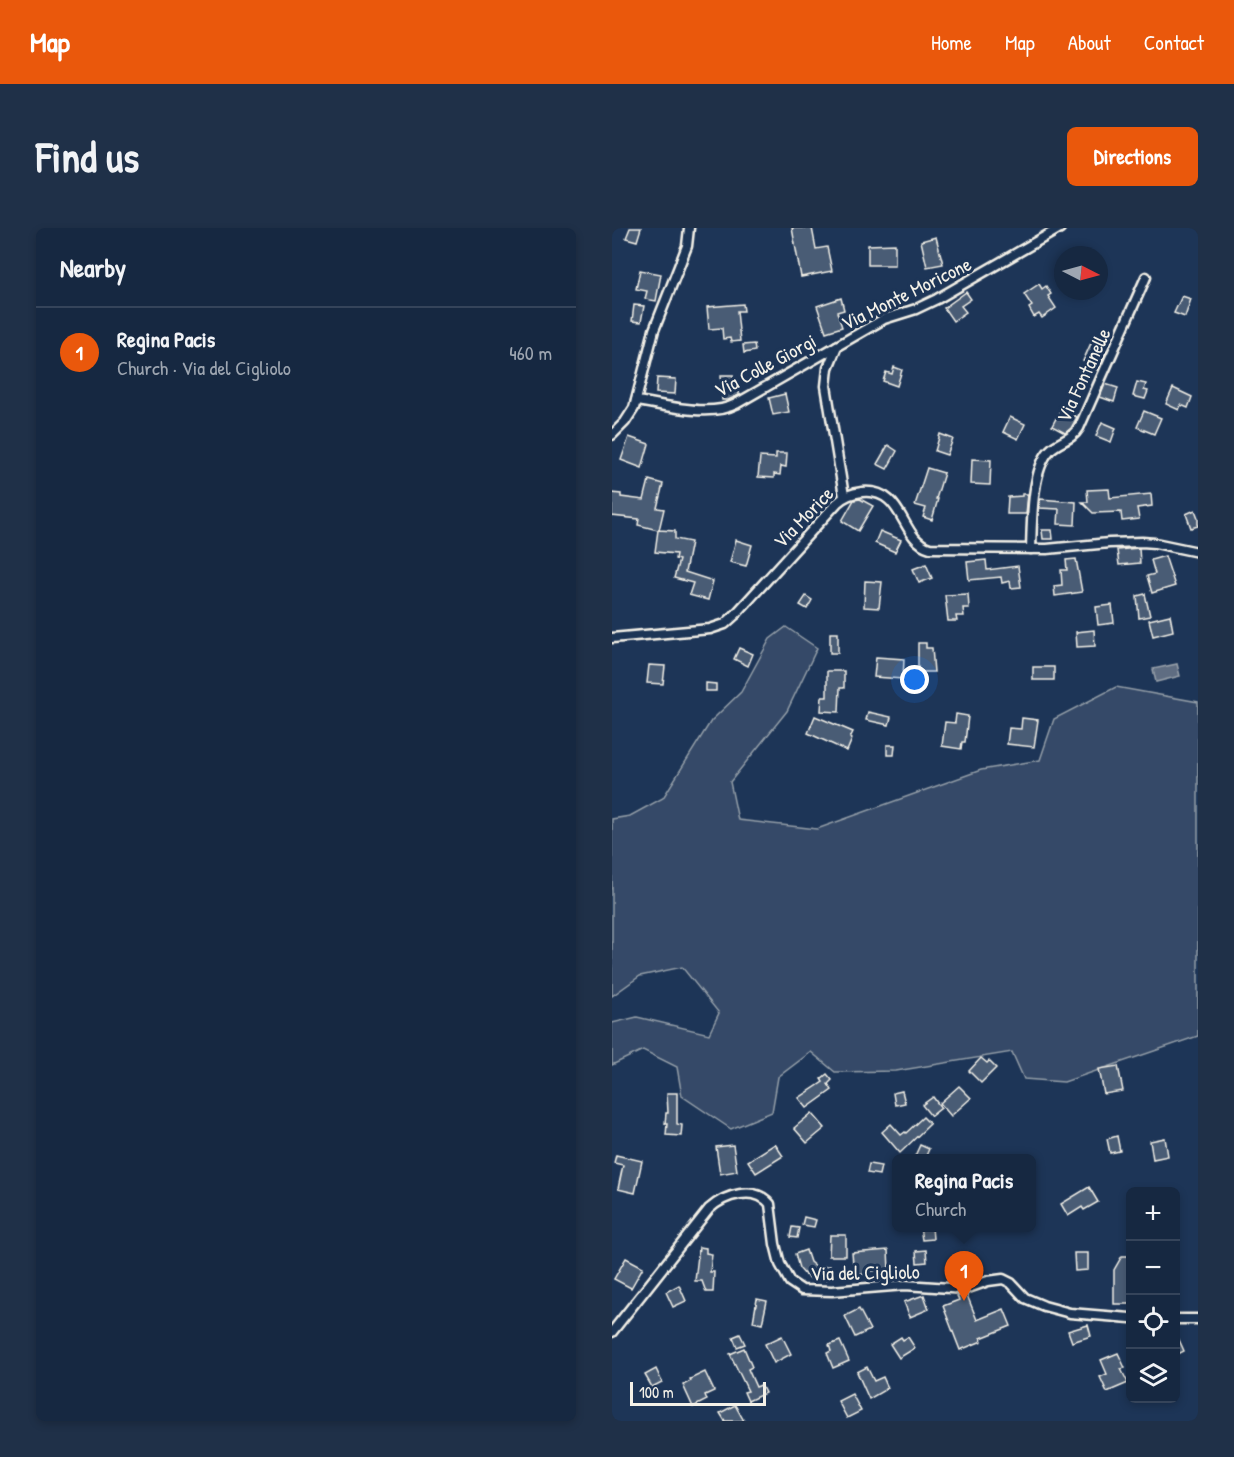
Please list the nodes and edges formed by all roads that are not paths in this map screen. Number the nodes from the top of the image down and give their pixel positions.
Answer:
1 (689, 228) edge
2 (1060, 228) edge
3 (1146, 277) dead end
4 (837, 346) junction
5 (636, 401) junction
6 (612, 435) edge
7 (844, 496) junction
8 (1031, 549) junction
9 (1198, 552) edge
10 (612, 638) edge
11 (1126, 1318) edge
12 (1180, 1318) edge
13 (1198, 1319) edge
14 (612, 1332) edge

1 - 5 street
2 - 4 street, Via Monte Moricone
3 - 8 street, Via Fontanelle
4 - 5 street, Via Colle Giorgi
4 - 7 street, Via Monte Moricone
5 - 6 street
7 - 8 street, Via Morice
7 - 10 street, Via Morice
8 - 9 street, Via Morice
11 - 14 street, Via del Cigliolo
12 - 13 street

